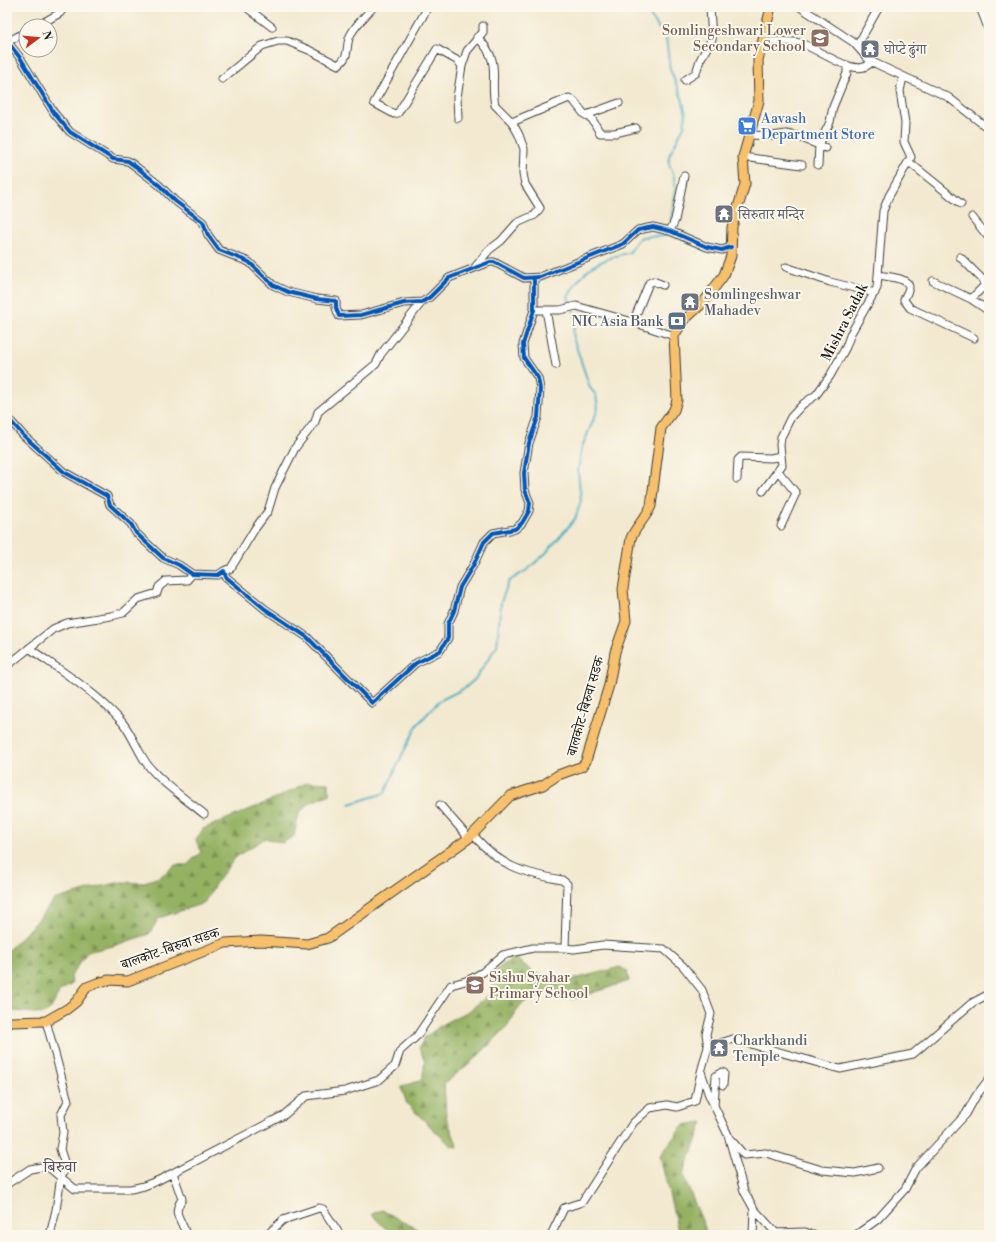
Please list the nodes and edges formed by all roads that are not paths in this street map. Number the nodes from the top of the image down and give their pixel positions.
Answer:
1 (64, 7) edge
2 (246, 7) edge
3 (373, 7) edge
4 (428, 7) edge
5 (710, 7) edge
6 (771, 7) edge
7 (800, 7) edge
8 (879, 7) edge
9 (980, 7) edge
10 (51, 18) edge
11 (483, 26) dead end
12 (272, 27) dead end
13 (989, 31) edge
14 (18, 36) edge
15 (477, 37) junction
16 (7, 42) edge
17 (763, 42) junction
18 (858, 46) junction
19 (871, 62) junction
20 (847, 65) junction
21 (462, 66) junction
22 (903, 77) junction
23 (222, 79) dead end
24 (686, 80) dead end
25 (619, 103) dead end
26 (586, 115) junction
27 (458, 118) dead end
28 (512, 122) junction
29 (636, 128) dead end
30 (989, 129) edge
31 (750, 135) junction
32 (819, 145) junction
33 (826, 148) dead end
34 (743, 157) junction
35 (909, 162) junction
36 (802, 165) dead end
37 (818, 165) dead end
38 (684, 176) dead end
39 (962, 204) dead end
40 (972, 217) dead end
41 (670, 231) junction
42 (989, 238) edge
43 (731, 247) junction
44 (960, 257) dead end
45 (476, 266) junction
46 (786, 266) dead end
47 (879, 275) junction
48 (534, 278) junction
49 (933, 281) dead end
50 (663, 285) dead end
51 (875, 293) junction
52 (971, 299) junction
53 (422, 302) junction
54 (534, 310) junction
55 (546, 310) junction
56 (989, 312) edge
57 (633, 322) junction
58 (674, 336) junction
59 (974, 338) dead end
60 (556, 365) dead end
61 (7, 417) edge
62 (780, 456) junction
63 (778, 471) junction
64 (737, 479) dead end
65 (763, 491) dead end
66 (781, 526) dead end
67 (224, 570) junction
68 (192, 574) junction
69 (29, 648) junction
70 (7, 666) edge
71 (440, 805) dead end
72 (204, 814) dead end
73 (471, 836) junction
74 (565, 948) junction
75 (989, 994) edge
76 (46, 1021) junction
77 (7, 1025) edge
78 (708, 1048) junction
79 (701, 1072) junction
80 (989, 1080) edge
81 (723, 1085) dead end
82 (714, 1106) junction
83 (728, 1135) junction
84 (878, 1168) dead end
85 (173, 1173) junction
86 (61, 1176) junction
87 (7, 1184) edge
88 (754, 1209) junction
89 (50, 1235) edge
90 (186, 1235) edge
91 (267, 1235) edge
92 (338, 1235) edge
93 (551, 1235) edge
94 (753, 1235) edge
95 (812, 1235) edge
96 (856, 1235) edge

1 - 10 street
2 - 12 street
3 - 23 street
4 - 21 street
5 - 24 street
6 - 17 main road
7 - 18 street
8 - 18 street
9 - 13 street
11 - 15 street
14 - 16 street
15 - 21 street
15 - 28 street
16 - 53 street
17 - 20 street
17 - 31 main road
18 - 19 street
19 - 20 street
19 - 22 street
20 - 32 street
21 - 27 street
22 - 30 street
22 - 35 street
25 - 26 street
26 - 28 street
26 - 29 street
28 - 45 street
31 - 32 street
31 - 34 main road
32 - 33 street
32 - 37 street
34 - 36 street
34 - 43 main road
35 - 39 street
35 - 47 street, Mishra Sadak
38 - 41 street
40 - 42 street
41 - 43 street
41 - 48 street
43 - 58 main road
44 - 52 street
45 - 48 street
45 - 53 street
46 - 51 street
47 - 51 street, Mishra Sadak
47 - 59 street
48 - 54 street
49 - 52 street
50 - 57 street
51 - 62 street, Mishra Sadak
52 - 56 street
53 - 67 street
54 - 55 street
54 - 67 street
55 - 57 street
55 - 60 street
57 - 58 street
58 - 73 main road, बालकोट-बिरुवा सडक
61 - 68 street
62 - 63 street, Mishra Sadak
62 - 64 street
63 - 65 street, Mishra Sadak
63 - 66 street
67 - 68 street
68 - 69 street
69 - 70 street
69 - 72 street
71 - 73 street
73 - 74 street
73 - 76 main road, बालकोट-बिरुवा सडक
74 - 78 street
74 - 85 street
75 - 78 street
76 - 77 main road, बालकोट-बिरुवा सडक
76 - 86 street
78 - 79 street
79 - 82 street
79 - 93 street
80 - 96 street
81 - 82 street
82 - 83 street
83 - 84 street
83 - 88 street
85 - 86 street
85 - 90 street
86 - 87 street
86 - 89 street
88 - 94 street
88 - 95 street
91 - 92 street

